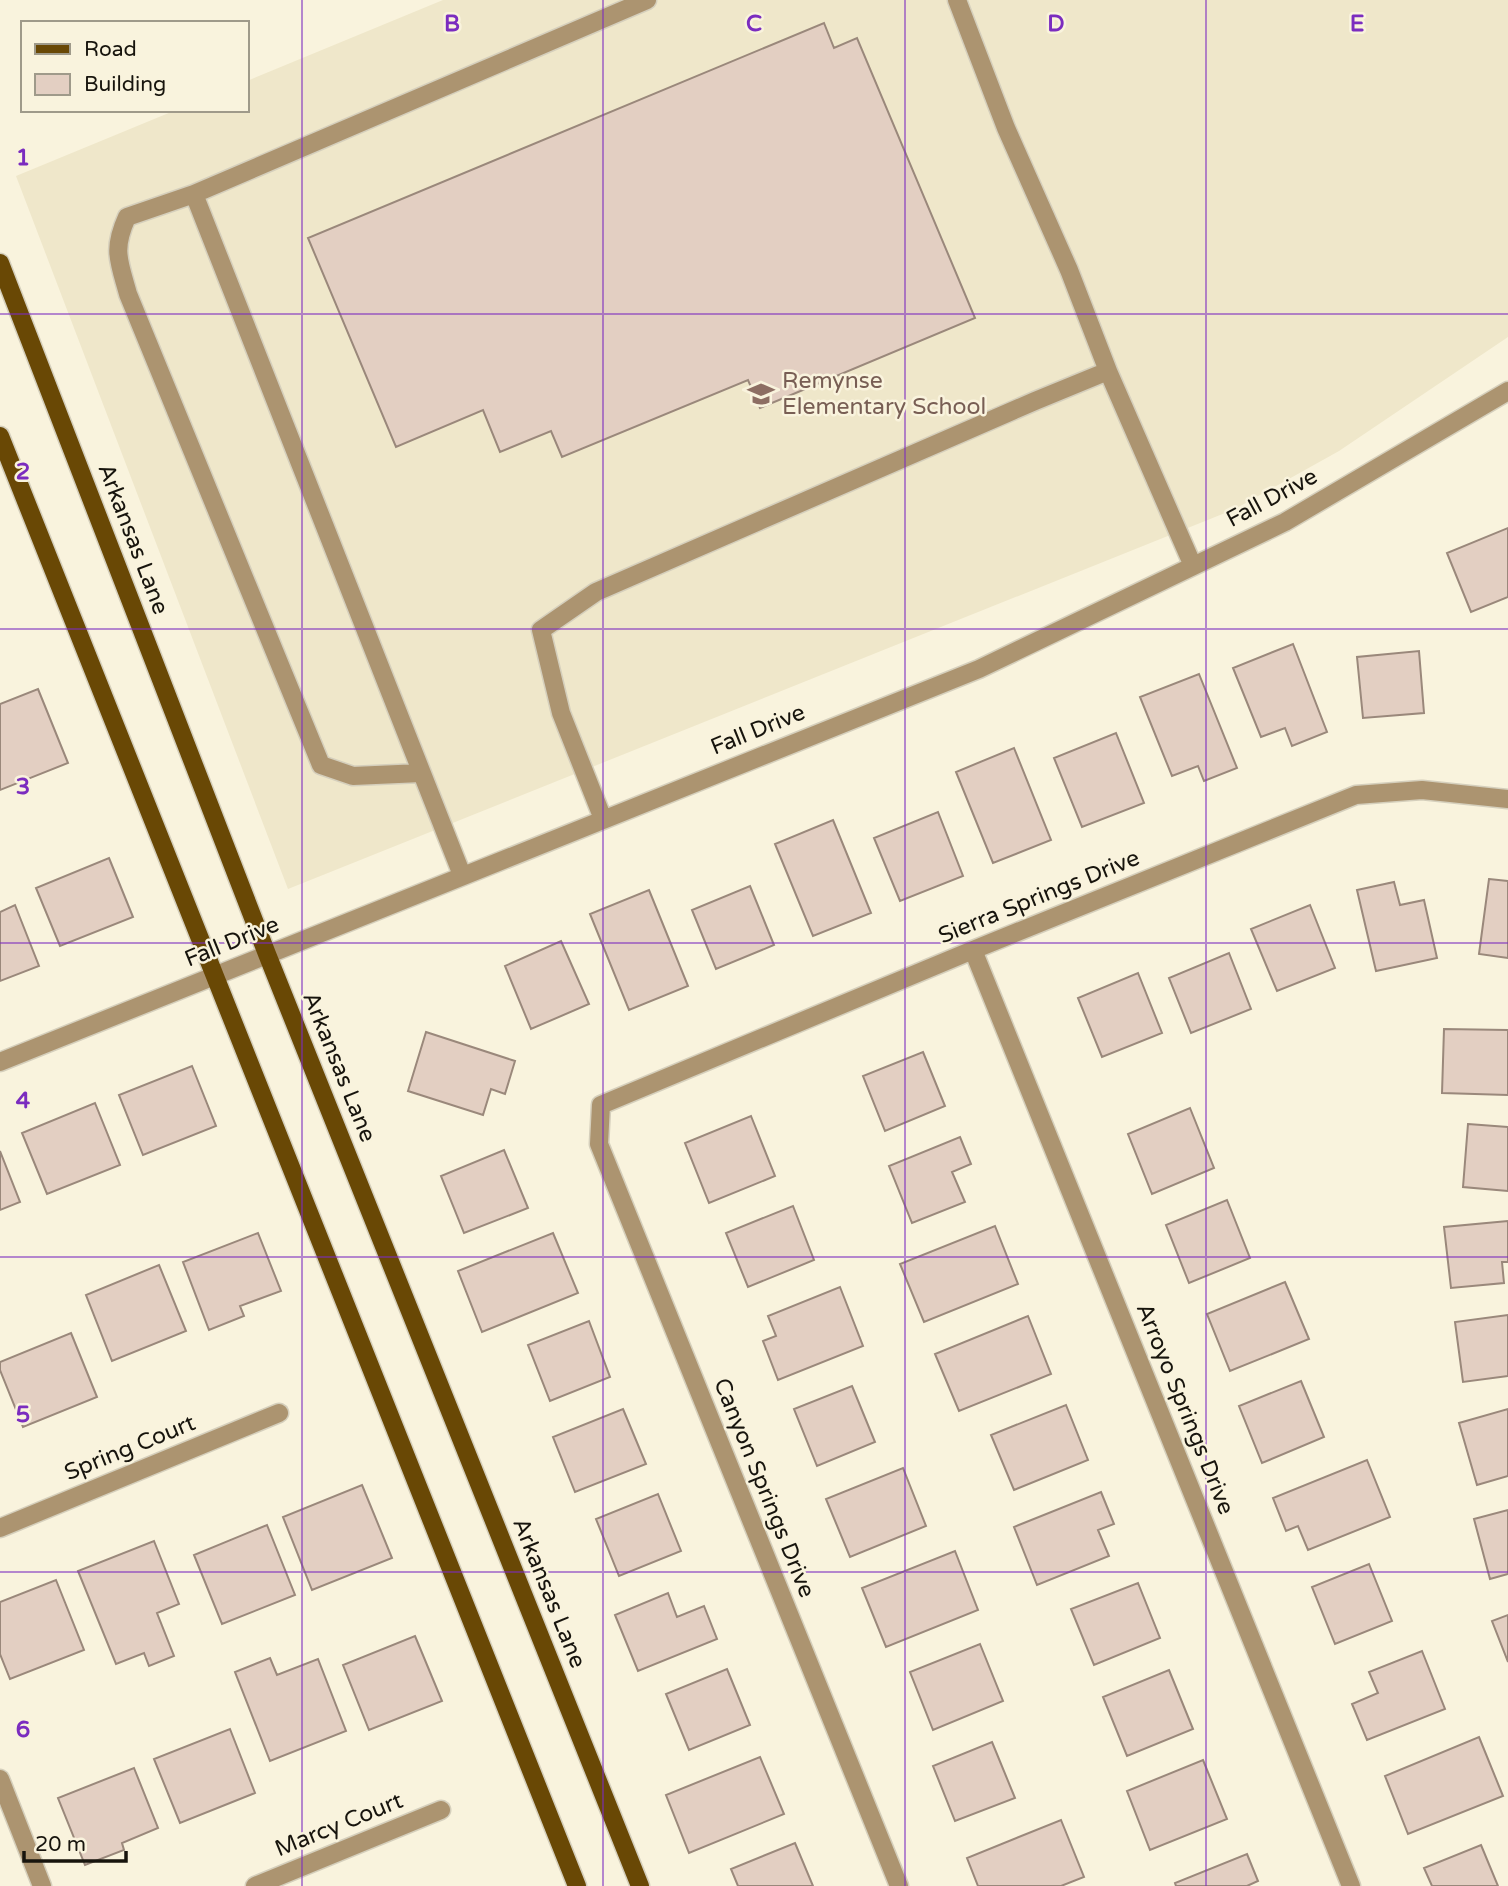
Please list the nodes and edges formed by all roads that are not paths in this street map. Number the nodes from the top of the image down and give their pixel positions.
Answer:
1 (647, 0) edge
2 (957, 0) edge
3 (194, 194) junction
4 (0, 263) edge
5 (1108, 371) junction
6 (1508, 391) edge
7 (0, 436) edge
8 (1193, 566) junction
9 (421, 772) junction
10 (1508, 799) edge
11 (603, 818) junction
12 (462, 875) junction
13 (973, 950) junction
14 (267, 954) junction
15 (216, 975) junction
16 (0, 1062) edge
17 (601, 1105) joint
18 (279, 1413) dead end
19 (0, 1528) edge
20 (0, 1779) edge
21 (441, 1810) dead end
22 (43, 1886) edge
23 (255, 1886) edge
24 (577, 1886) edge
25 (640, 1886) edge
26 (899, 1886) edge
27 (1352, 1886) edge

1 - 3 street
2 - 5 street
3 - 9 street
3 - 9 street
4 - 14 main road, Arkansas Lane
5 - 8 street
5 - 11 street
6 - 8 street, Fall Drive
7 - 15 main road
8 - 11 street, Fall Drive
9 - 12 street
10 - 13 street, Sierra Springs Drive
11 - 12 street, Fall Drive
12 - 14 street, Fall Drive
13 - 17 street, Sierra Springs Drive
13 - 27 street, Arroyo Springs Drive
14 - 15 street, Fall Drive
14 - 25 main road, Arkansas Lane
15 - 16 street, Fall Drive
15 - 24 main road
17 - 26 street, Canyon Springs Drive
18 - 19 street, Spring Court
20 - 22 street
21 - 23 street, Marcy Court

